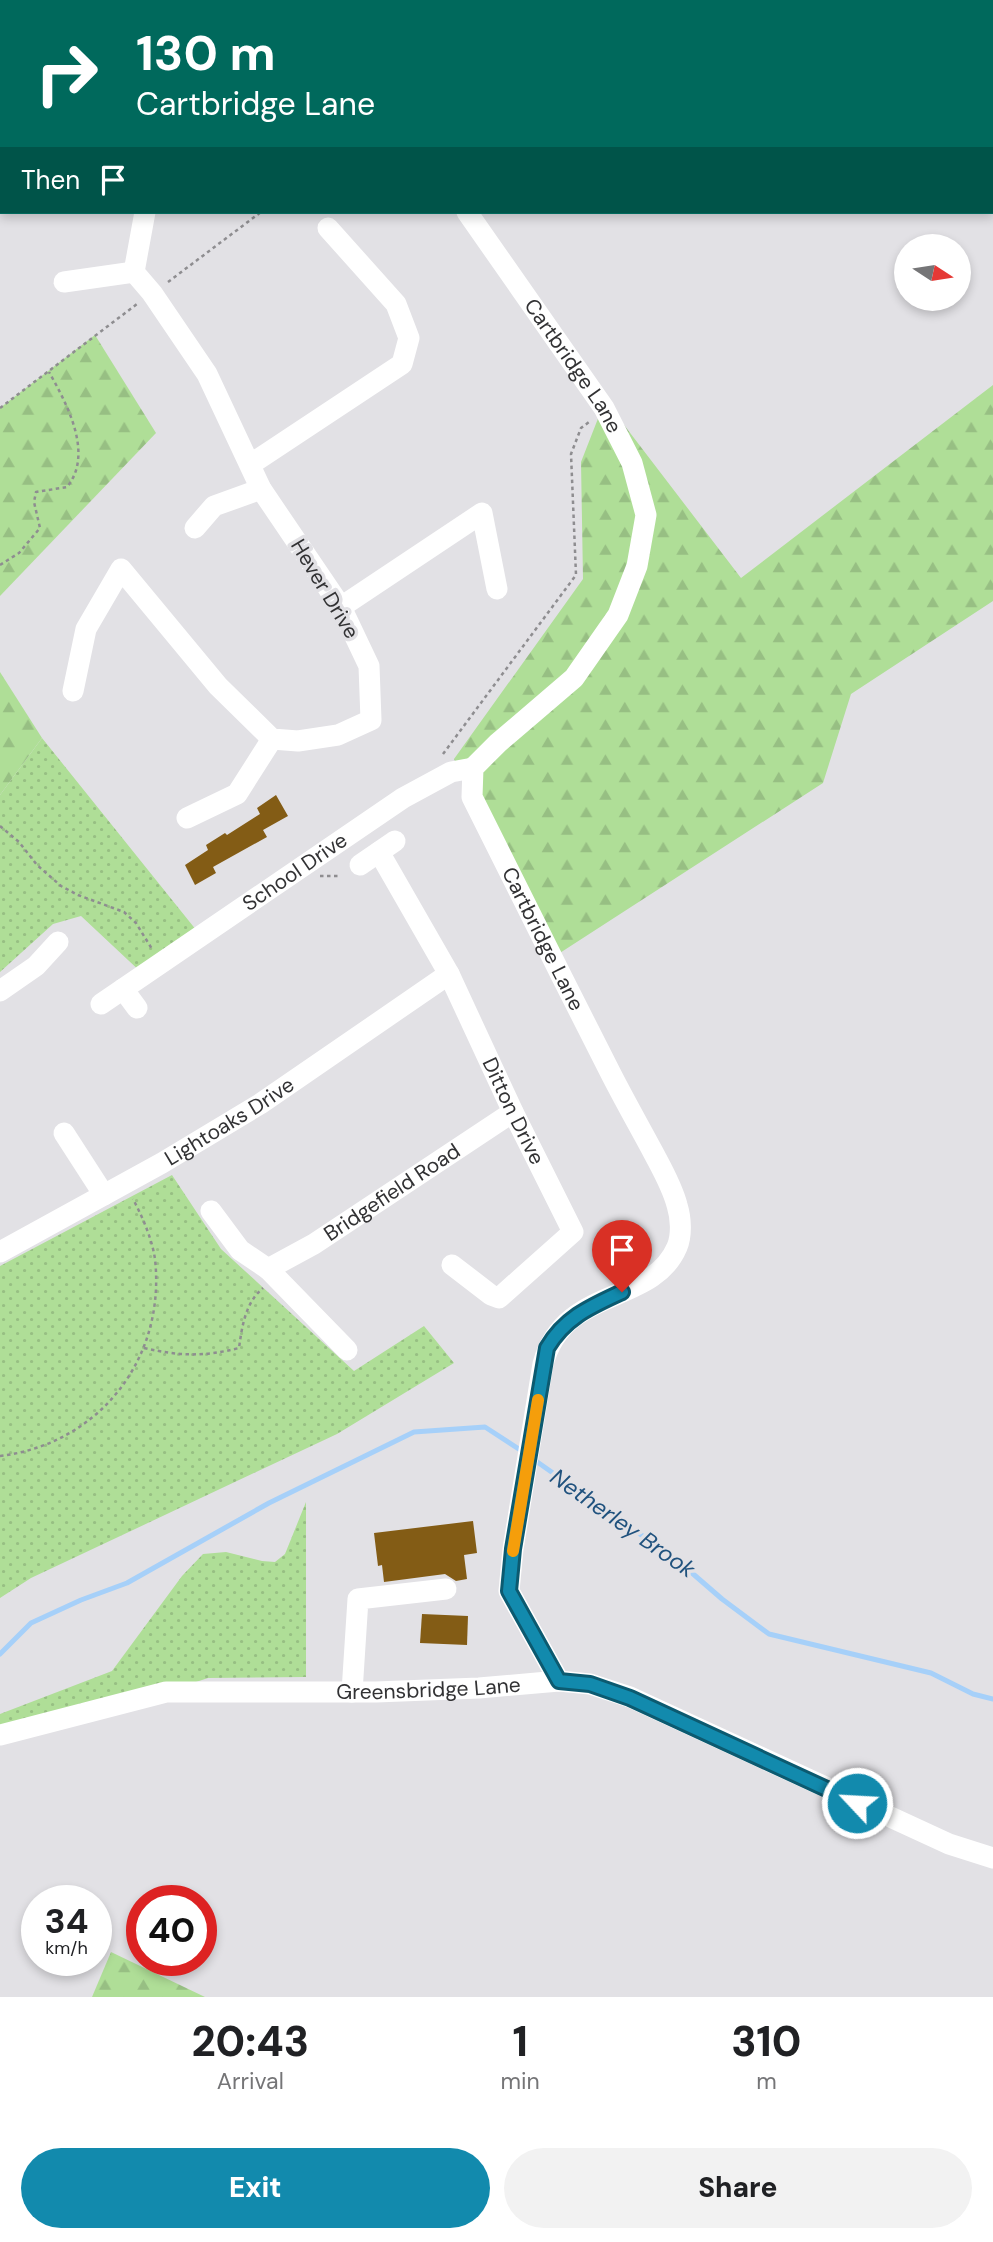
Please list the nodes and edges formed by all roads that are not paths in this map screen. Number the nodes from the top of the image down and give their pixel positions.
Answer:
1 (145, 214) edge
2 (468, 214) edge
3 (328, 228) dead end
4 (135, 272) junction
5 (64, 282) dead end
6 (251, 464) junction
7 (261, 489) junction
8 (195, 528) dead end
9 (497, 589) dead end
10 (341, 607) junction
11 (73, 691) dead end
12 (272, 739) junction
13 (474, 768) junction
14 (187, 818) dead end
15 (360, 864) dead end
16 (58, 942) dead end
17 (449, 974) junction
18 (123, 989) junction
19 (0, 991) edge
20 (102, 1004) dead end
21 (136, 1008) dead end
22 (513, 1112) junction
23 (64, 1132) dead end
24 (104, 1195) junction
25 (211, 1211) dead end
26 (0, 1252) edge
27 (453, 1265) dead end
28 (272, 1273) junction
29 (347, 1350) dead end
30 (446, 1589) dead end
31 (559, 1681) junction
32 (352, 1692) junction
33 (0, 1735) edge
34 (993, 1858) edge

1 - 4 street
2 - 13 street, Cartbridge Lane
3 - 6 street
4 - 5 street
4 - 6 street, Hever Drive
6 - 7 street, Hever Drive
7 - 8 street
7 - 10 street, Hever Drive
9 - 10 street
10 - 12 street, Hever Drive
11 - 12 street
12 - 14 street
13 - 18 street, School Drive
13 - 31 street, Cartbridge Lane
15 - 17 street, Ditton Drive
16 - 19 street
17 - 22 street, Ditton Drive
17 - 24 street, Lightoaks Drive
18 - 20 street, School Drive
18 - 21 street
22 - 27 street, Ditton Drive
22 - 28 street, Bridgefield Road
23 - 24 street
24 - 26 street, Lightoaks Drive
25 - 28 street
28 - 29 street
30 - 32 street
31 - 32 street, Greensbridge Lane
31 - 34 street, Greensbridge Lane
32 - 33 street, Greensbridge Lane

